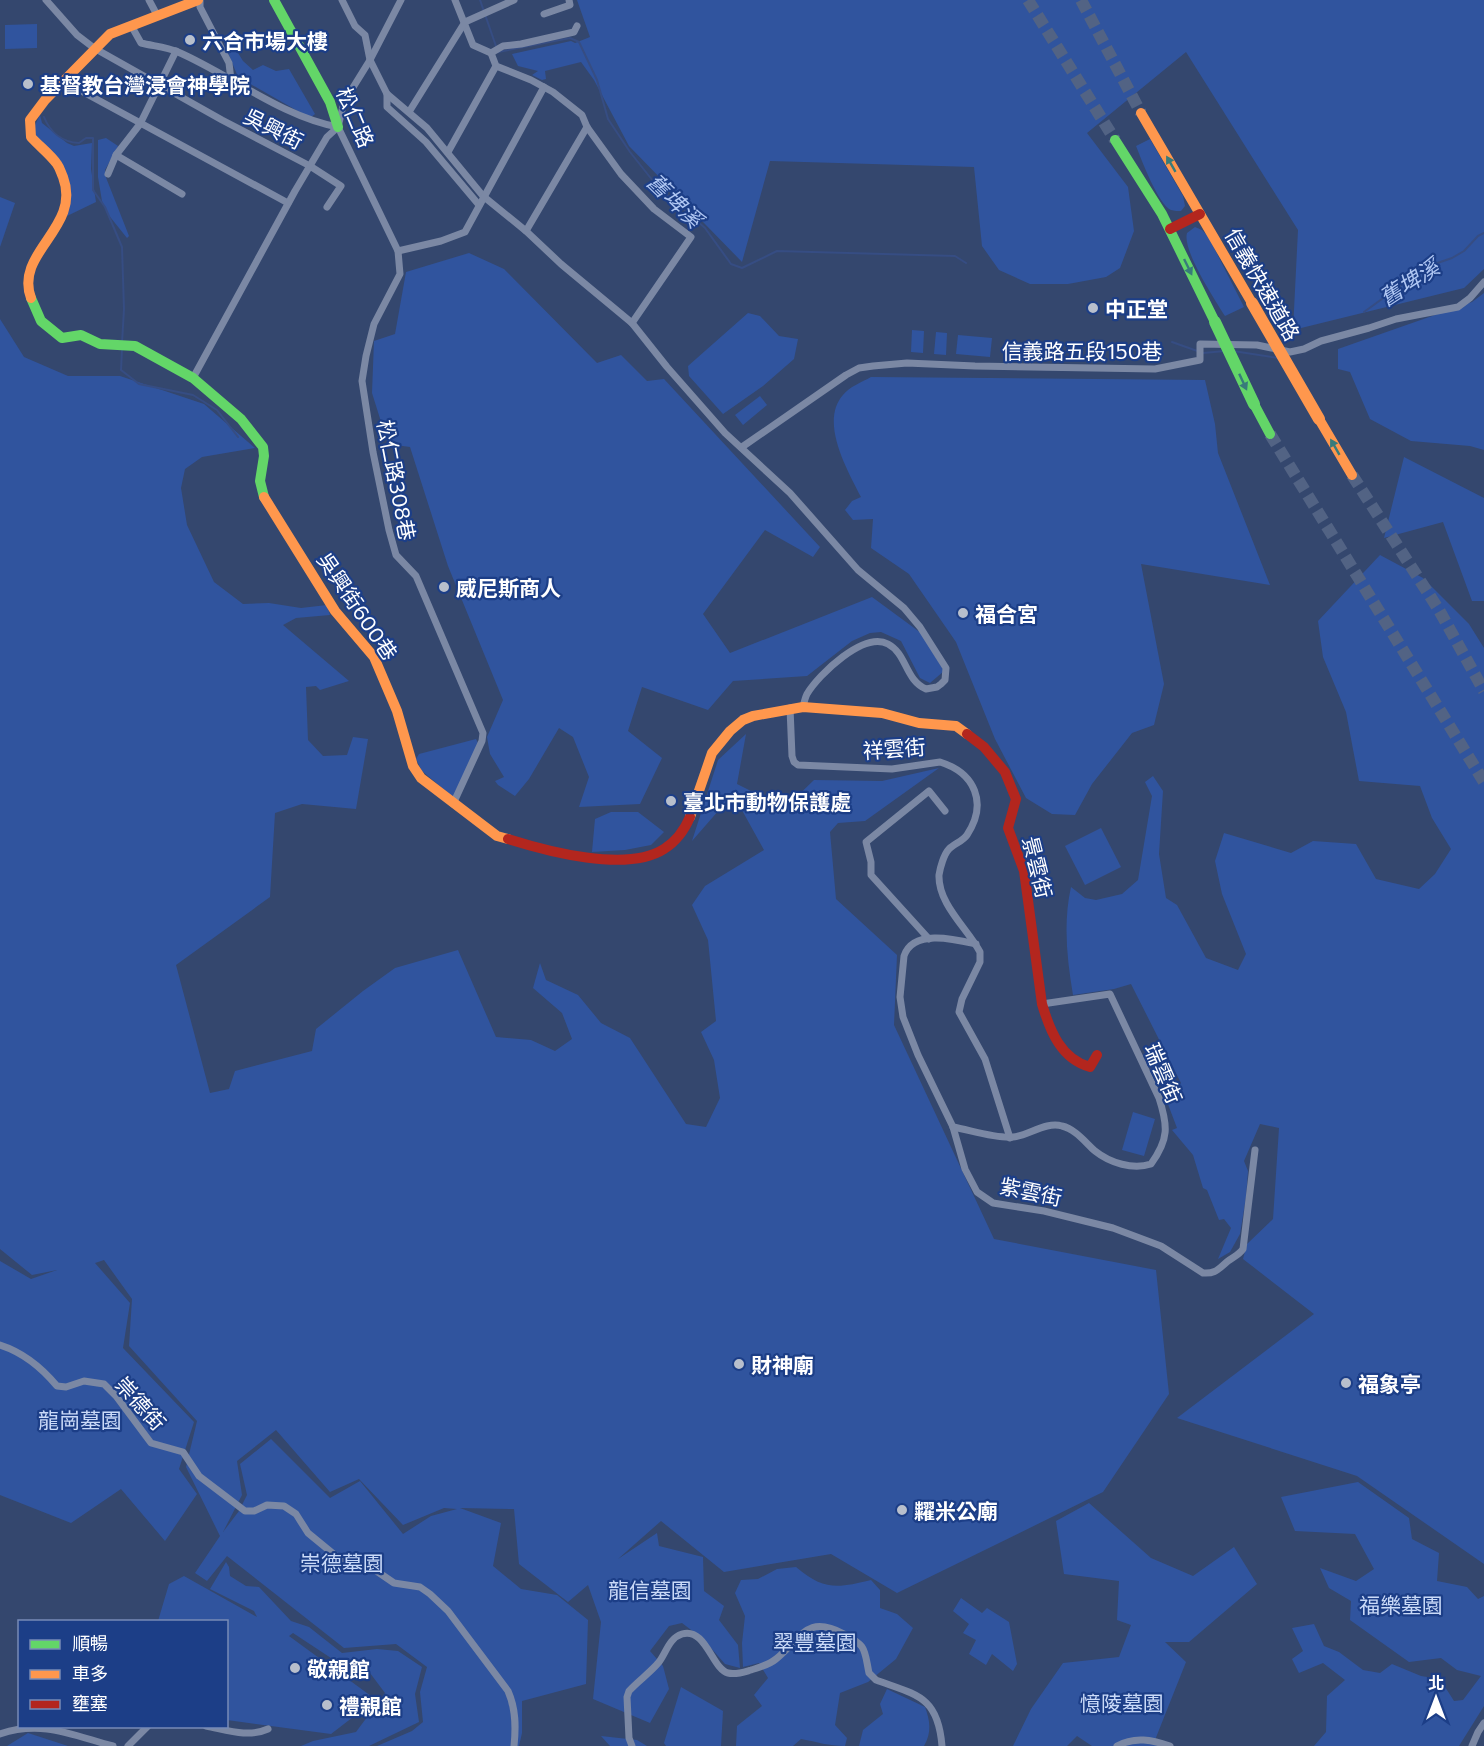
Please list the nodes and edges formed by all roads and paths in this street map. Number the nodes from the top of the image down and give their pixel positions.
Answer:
1 (46, 0) edge
2 (149, 0) edge
3 (199, 0) edge
4 (274, 0) edge
5 (342, 0) edge
6 (400, 0) edge
7 (514, 0) edge
8 (569, 0) edge
9 (458, 1) edge
10 (544, 14) dead end
11 (157, 15) junction
12 (465, 22) junction
13 (577, 26) dead end
14 (132, 27) junction
15 (94, 48) junction
16 (176, 51) junction
17 (491, 53) junction
18 (370, 60) junction
19 (496, 66) junction
20 (231, 80) junction
21 (63, 81) junction
22 (159, 86) junction
23 (544, 87) junction
24 (387, 94) junction
25 (409, 112) junction
26 (1141, 113) tunnel mouth
27 (140, 124) junction
28 (338, 127) junction
29 (587, 127) junction
30 (1115, 140) tunnel mouth
31 (448, 152) junction
32 (116, 155) junction
33 (310, 166) junction
34 (108, 174) dead end
35 (182, 194) dead end
36 (483, 196) junction
37 (288, 203) junction
38 (479, 205) junction
39 (327, 207) dead end
40 (1200, 214) junction
41 (1170, 229) junction
42 (526, 231) junction
43 (398, 251) junction
44 (1484, 282) edge
45 (632, 323) junction
46 (193, 378) junction
47 (1270, 434) tunnel mouth
48 (742, 447) junction
49 (1352, 475) tunnel mouth
50 (803, 707) junction
51 (790, 708) junction
52 (453, 804) junction
53 (945, 811) dead end
54 (929, 939) junction
55 (976, 944) junction
56 (1042, 1004) junction
57 (1096, 1054) dead end
58 (953, 1127) junction
59 (1010, 1138) junction
60 (1255, 1150) dead end
61 (0, 1345) edge
62 (1484, 1723) edge
63 (26, 1728) edge
64 (48, 1728) edge
65 (146, 1728) edge
66 (217, 1728) edge
67 (268, 1729) dead end
68 (0, 1734) edge
69 (113, 1746) edge
70 (128, 1746) edge
71 (514, 1746) edge
72 (632, 1746) edge
73 (942, 1746) edge
74 (1117, 1746) edge
75 (1170, 1746) edge
76 (1472, 1746) edge

1 - 15 street, 吳興街
2 - 11 street
3 - 11 main road
3 - 20 street
4 - 28 main road, 松仁路
5 - 18 street
6 - 18 street, 吳興街
7 - 12 street
8 - 10 street
9 - 12 street
11 - 14 main road
12 - 17 street
12 - 25 street
13 - 17 street
14 - 15 main road
14 - 16 street
15 - 21 main road
15 - 22 street, 吳興街
16 - 20 street
16 - 22 street
17 - 19 street
18 - 24 street
18 - 28 street, 吳興街
19 - 23 street
19 - 31 street
20 - 28 street
21 - 27 street
21 - 46 main road, 吳興街600巷
22 - 27 street
22 - 33 street, 吳興街
23 - 29 street
23 - 36 street
24 - 25 street
24 - 38 street
25 - 31 street
40 -> 26 main road, 信義快速道路
27 - 32 street
27 - 37 street
28 - 33 street, 吳興街
28 - 43 street, 松仁路
29 - 42 street
29 - 45 street
30 - 41 main road
31 - 36 street
32 - 34 street
32 - 35 street
33 - 37 street, 吳興街
33 - 39 street
36 - 38 street
36 - 42 street
37 - 46 street, 吳興街
38 - 43 street
40 - 41 main road
49 -> 40 main road, 信義快速道路, bridge
41 -> 47 main road, bridge
42 - 45 street
43 - 52 street, 松仁路308巷
44 - 48 street, 信義路五段150巷
45 - 48 street
46 - 52 main road, 吳興街600巷
48 - 50 street
50 - 51 main road, 景雲街
50 - 56 main road, 景雲街
51 - 52 main road, 吳興街600巷
51 - 55 street, 祥雲街
53 - 54 street
54 - 55 street
54 - 58 street, 紫雲街
55 - 59 street
56 - 57 main road, 景雲街
56 - 59 street, 瑞雲街
58 - 59 street, 瑞雲街
58 - 60 street, 紫雲街
61 - 71 street, 崇德街
62 - 76 street
63 - 68 street
64 - 69 street
65 - 70 street
66 - 67 street
72 - 73 street
74 - 75 street

